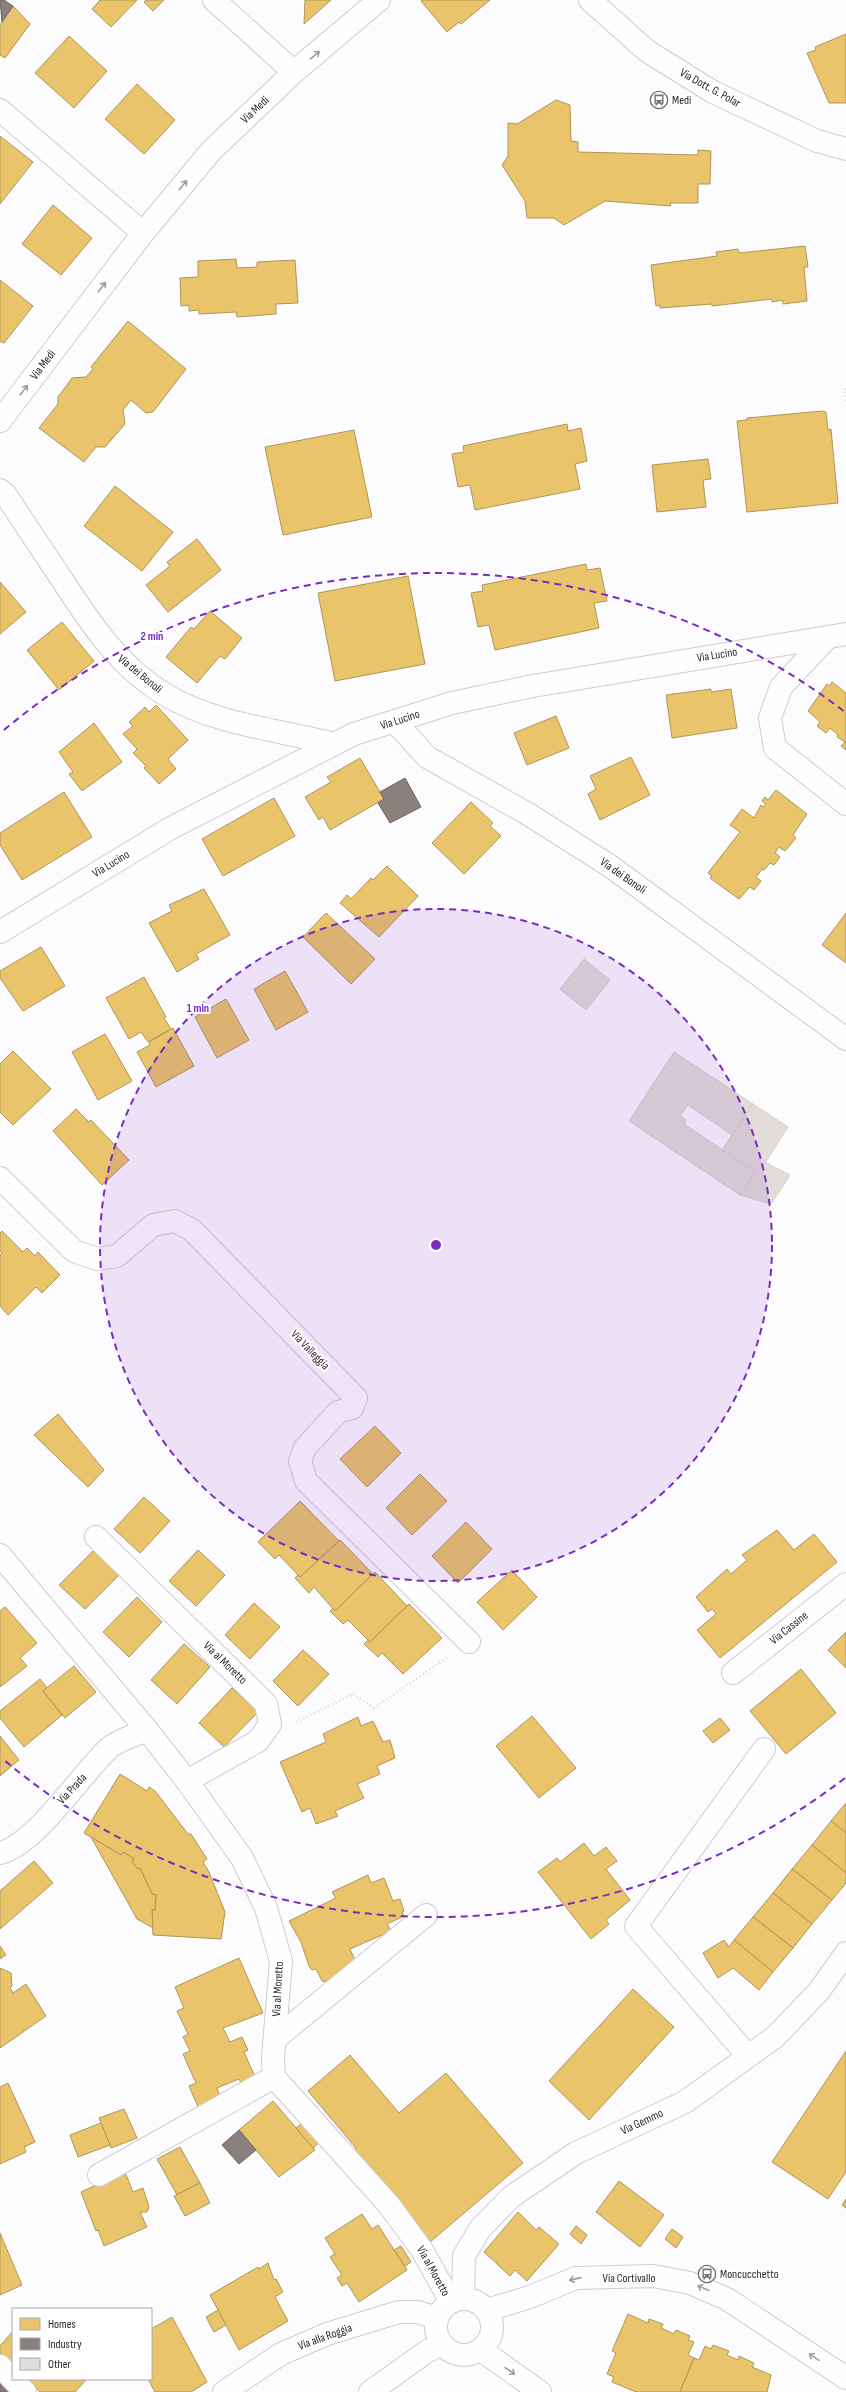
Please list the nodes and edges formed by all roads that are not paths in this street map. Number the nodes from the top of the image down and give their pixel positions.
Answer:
1 (214, 0) edge
2 (379, 0) edge
3 (590, 0) edge
4 (294, 72) junction
5 (0, 110) edge
6 (846, 149) edge
7 (143, 233) junction
8 (0, 421) edge
9 (0, 490) edge
10 (837, 636) edge
11 (396, 722) junction
12 (334, 744) junction
13 (846, 804) edge
14 (0, 932) edge
15 (846, 1040) edge
16 (0, 1178) edge
17 (96, 1537) dead end
18 (0, 1556) edge
19 (846, 1584) edge
20 (469, 1642) road end
21 (733, 1673) dead end
22 (147, 1730) junction
23 (764, 1749) dead end
24 (187, 1781) junction
25 (0, 1853) edge
26 (426, 1915) dead end
27 (846, 1953) edge
28 (275, 2039) junction
29 (748, 2056) junction
30 (274, 2078) junction
31 (99, 2175) dead end
32 (450, 2306) junction
33 (487, 2310) junction
34 (441, 2344) junction
35 (481, 2350) junction
36 (0, 2366) edge
37 (12, 2378) edge
38 (846, 2378) edge
39 (13, 2380) edge
40 (25, 2392) edge
41 (224, 2392) edge
42 (370, 2392) edge
43 (540, 2392) edge

1 - 4 street
4 -> 2 street, Via Medi
3 - 6 street, Via Dott. G. Polar
7 -> 4 street, Via Medi
5 - 7 street
8 -> 7 street, Via Medi
9 - 12 street, Via dei Bonoli
10 - 11 street, Via Lucino
10 - 13 street
11 - 12 street, Via Lucino
11 - 15 street, Via dei Bonoli
12 - 14 street, Via Lucino
16 - 20 street, Via Valleggia
17 - 24 street, Via al Moretto
18 - 22 street, Via al Moretto
19 - 21 street, Via Cassine
22 - 24 street, Via al Moretto
22 - 25 street, Via Prada
23 - 29 street
24 - 28 street, Via al Moretto
26 - 28 street
27 - 29 street, Via Gemmo
28 - 30 street, Via al Moretto
29 - 32 street, Via Gemmo
30 - 31 street
30 - 32 street, Via al Moretto
32 - 33 street
32 - 34 street
32 - 41 street, Via alla Roggia
33 - 35 street
38 -> 33 street, Via Cortivallo
34 - 35 street
34 - 42 street
35 -> 43 street
36 - 37 street
39 - 40 street

